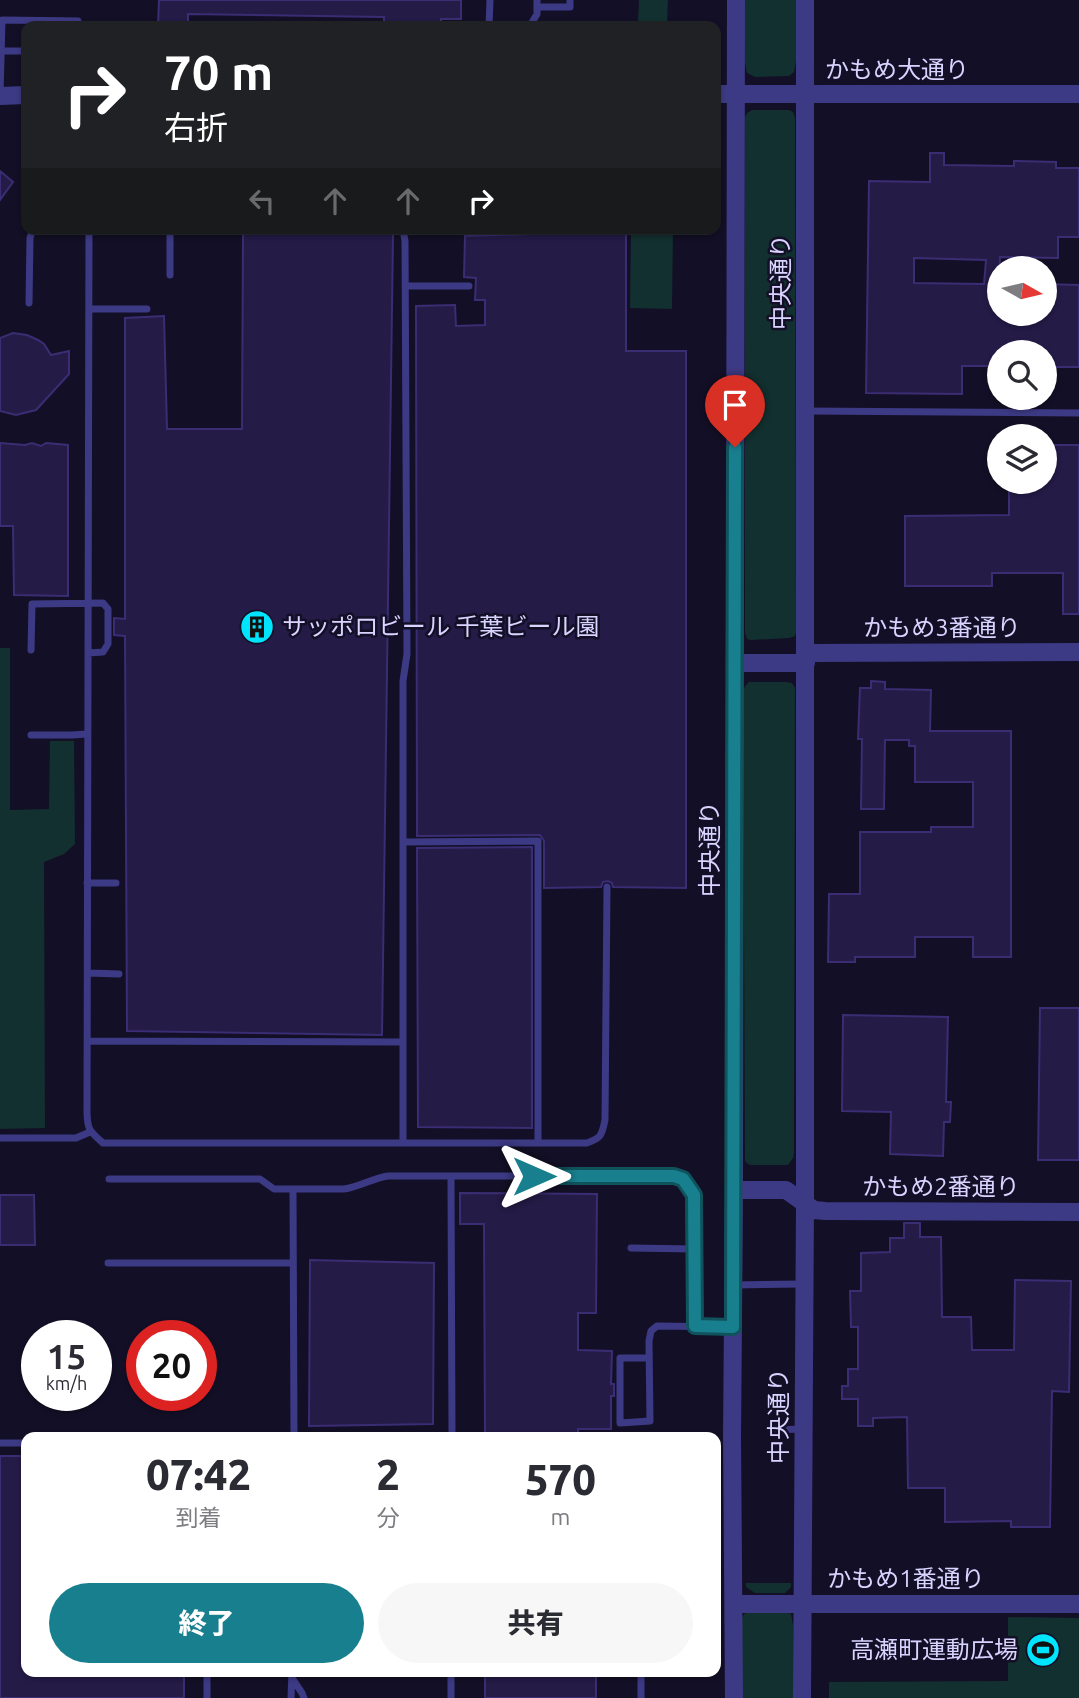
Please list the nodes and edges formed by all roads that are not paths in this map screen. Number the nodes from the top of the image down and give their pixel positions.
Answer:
1 (489, 0) edge
2 (570, 0) edge
3 (736, 0) edge
4 (805, 0) edge
5 (537, 4) edge
6 (78, 21) edge
7 (489, 21) edge
8 (533, 21) edge
9 (1, 51) edge
10 (21, 51) edge
11 (721, 94) edge
12 (736, 94) junction
13 (805, 94) junction
14 (1079, 94) edge
15 (21, 95) edge
16 (0, 96) edge
17 (31, 235) edge
18 (89, 235) edge
19 (170, 235) edge
20 (404, 235) edge
21 (170, 275) dead end
22 (405, 286) junction
23 (469, 286) dead end
24 (29, 303) dead end
25 (90, 309) junction
26 (147, 309) dead end
27 (805, 411) junction
28 (1079, 413) edge
29 (88, 604) junction
30 (31, 650) dead end
31 (1079, 652) edge
32 (88, 653) junction
33 (806, 658) junction
34 (735, 663) junction
35 (87, 734) junction
36 (31, 735) dead end
37 (403, 842) junction
38 (87, 883) junction
39 (116, 883) dead end
40 (607, 887) dead end
41 (88, 973) junction
42 (119, 974) dead end
43 (87, 1041) junction
44 (403, 1042) junction
45 (90, 1132) junction
46 (0, 1138) edge
47 (403, 1142) junction
48 (538, 1143) junction
49 (451, 1177) junction
50 (109, 1179) dead end
51 (293, 1189) junction
52 (734, 1190) junction
53 (804, 1204) junction
54 (1079, 1212) edge
55 (631, 1248) dead end
56 (695, 1249) junction
57 (108, 1263) dead end
58 (293, 1263) junction
59 (804, 1284) junction
60 (733, 1285) junction
61 (695, 1326) junction
62 (733, 1327) junction
63 (649, 1358) junction
64 (803, 1429) junction
65 (772, 1430) dead end
66 (295, 1432) edge
67 (452, 1432) edge
68 (724, 1440) edge
69 (0, 1443) edge
70 (21, 1443) edge
71 (734, 1604) junction
72 (802, 1604) junction
73 (1079, 1604) edge
74 (207, 1677) edge
75 (292, 1677) edge
76 (294, 1677) edge
77 (451, 1677) edge
78 (641, 1677) edge
79 (207, 1698) edge
80 (291, 1698) edge
81 (304, 1698) edge
82 (451, 1698) edge
83 (641, 1698) edge
84 (734, 1698) edge
85 (802, 1698) edge

1 - 7 lane
2 - 5 lane
3 - 12 street, 中央通り
4 - 13 street, 中央通り
5 - 8 lane
6 - 9 lane
9 - 10 lane
9 - 16 lane
11 - 12 street, かもめ大通り
12 - 13 street, かもめ大通り
12 - 34 street, 中央通り
13 - 14 street, かもめ大通り
13 - 27 street, 中央通り
15 - 16 street
17 - 24 lane
18 - 25 lane
19 - 21 lane
20 - 22 lane
22 - 23 lane
22 - 37 lane
25 - 26 lane
25 - 29 lane
27 - 28 lane
27 - 33 street, 中央通り
29 - 30 lane
29 - 32 lane
29 - 32 lane
31 - 33 street, かもめ3番通り
32 - 35 lane
33 - 34 street, かもめ3番通り
33 - 53 street, 中央通り
34 - 52 street, 中央通り
35 - 36 lane
35 - 38 lane
37 - 44 lane
37 - 48 lane
38 - 39 lane
38 - 41 lane
40 - 48 lane
41 - 42 lane
41 - 43 lane
43 - 44 lane
43 - 45 lane
44 - 47 lane
45 - 46 lane
45 - 47 lane
47 - 48 lane
49 - 51 lane
49 - 56 lane
49 - 67 lane
50 - 51 lane
51 - 58 lane
52 - 53 street, かもめ2番通り
52 - 60 street, 中央通り
53 - 54 street, かもめ2番通り
53 - 59 street, 中央通り
55 - 56 lane
56 - 61 lane
57 - 58 lane
58 - 66 lane
59 - 60 lane
59 - 64 street, 中央通り
60 - 62 street, 中央通り
61 - 62 lane
61 - 63 lane
62 - 68 street, 中央通り
63 - 63 lane
64 - 65 lane
64 - 72 street, 中央通り
68 - 71 street, 中央通り
69 - 70 lane
71 - 72 street, かもめ1番通り
71 - 84 street, 中央通り
72 - 73 street, かもめ1番通り
72 - 85 street, 中央通り
74 - 79 lane
75 - 80 lane
76 - 81 lane
77 - 82 lane
78 - 83 lane

